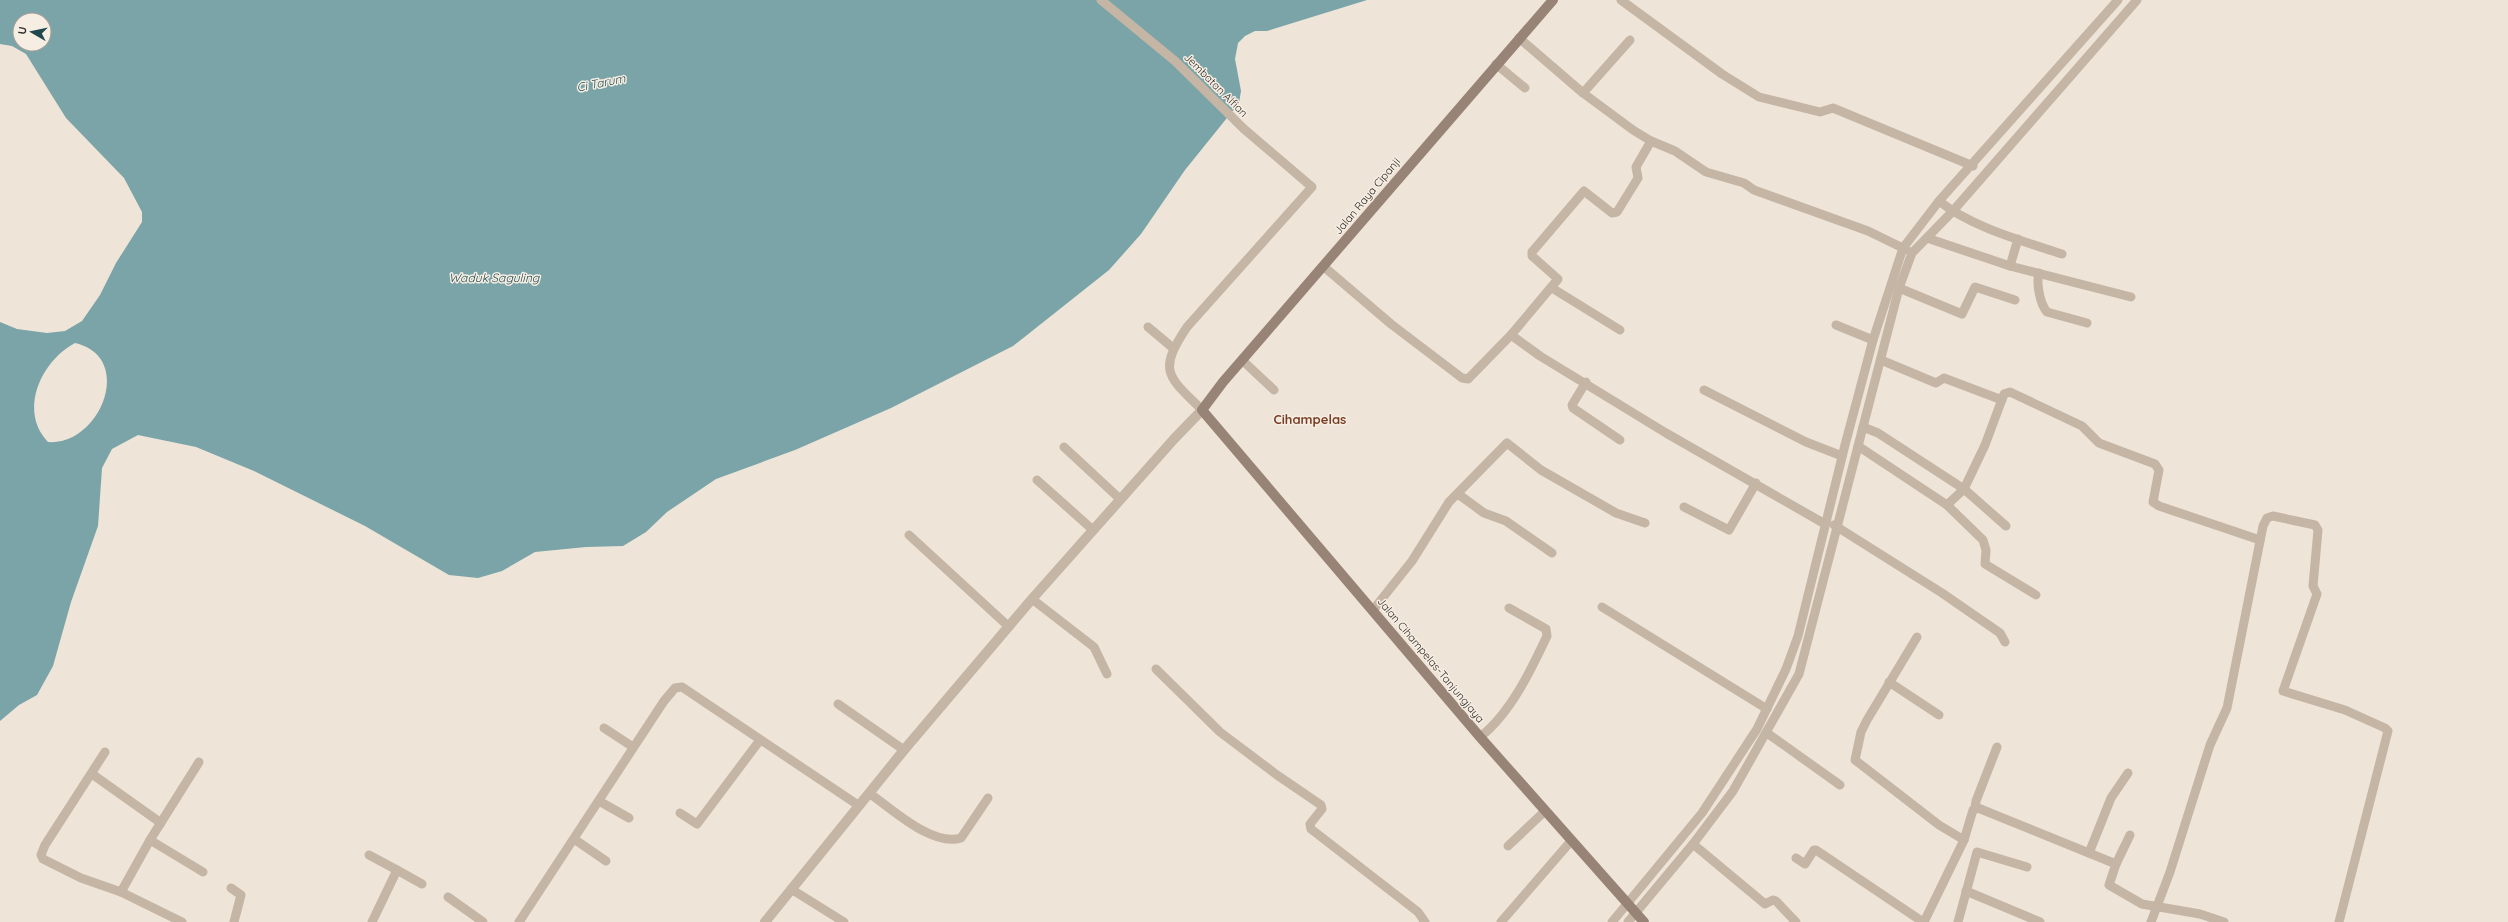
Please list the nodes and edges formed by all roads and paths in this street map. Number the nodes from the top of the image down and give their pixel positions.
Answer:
1 (1101, 0) edge
2 (1552, 0) edge
3 (1621, 0) edge
4 (2118, 0) edge
5 (2137, 0) edge
6 (1519, 38) junction
7 (1630, 40) dead end
8 (1496, 64) junction
9 (1525, 88) dead end
10 (1583, 93) junction
11 (1651, 141) junction
12 (1973, 166) junction
13 (1939, 201) junction
14 (1952, 212) junction
15 (1927, 238) junction
16 (2018, 239) junction
17 (1903, 248) junction
18 (1912, 252) junction
19 (2062, 254) dead end
20 (1323, 266) junction
21 (2010, 266) junction
22 (2039, 273) junction
23 (1552, 288) junction
24 (1899, 288) junction
25 (2130, 297) dead end
26 (2015, 300) dead end
27 (2087, 323) dead end
28 (1836, 325) dead end
29 (1148, 327) dead end
30 (1620, 330) dead end
31 (1511, 335) junction
32 (1873, 340) junction
33 (1174, 348) junction
34 (1242, 360) junction
35 (1881, 360) junction
36 (1586, 382) junction
37 (1274, 390) dead end
38 (1704, 390) dead end
39 (2002, 400) junction
40 (1202, 410) junction
41 (1863, 427) junction
42 (1620, 440) dead end
43 (1858, 446) junction
44 (1064, 447) dead end
45 (1842, 456) junction
46 (1037, 480) dead end
47 (1756, 483) junction
48 (1964, 489) junction
49 (1458, 494) junction
50 (1120, 499) junction
51 (1947, 505) junction
52 (1684, 507) dead end
53 (1644, 524) dead end
54 (1831, 524) junction
55 (2006, 526) dead end
56 (1093, 530) junction
57 (909, 535) dead end
58 (2260, 540) junction
59 (1552, 553) dead end
60 (2036, 595) dead end
61 (1032, 599) junction
62 (1602, 607) dead end
63 (1509, 608) dead end
64 (1373, 610) junction
65 (1008, 626) junction
66 (1917, 637) dead end
67 (2005, 642) dead end
68 (1156, 669) dead end
69 (1793, 672) junction
70 (1107, 674) dead end
71 (1889, 682) junction
72 (838, 704) dead end
73 (1768, 709) junction
74 (1939, 715) dead end
75 (604, 728) dead end
76 (1767, 732) junction
77 (1480, 737) junction
78 (760, 740) junction
79 (633, 747) junction
80 (1997, 747) dead end
81 (904, 750) junction
82 (105, 752) dead end
83 (199, 762) dead end
84 (2128, 773) dead end
85 (92, 774) junction
86 (1840, 786) dead end
87 (1729, 787) junction
88 (869, 793) junction
89 (988, 798) dead end
90 (599, 801) junction
91 (858, 806) junction
92 (1975, 808) junction
93 (1545, 811) junction
94 (680, 813) dead end
95 (629, 818) dead end
96 (161, 823) junction
97 (2130, 835) dead end
98 (574, 839) junction
99 (150, 840) junction
100 (1964, 840) junction
101 (1571, 841) junction
102 (1693, 844) junction
103 (1508, 846) dead end
104 (2089, 853) junction
105 (369, 855) dead end
106 (1796, 858) dead end
107 (606, 861) dead end
108 (2116, 864) junction
109 (2027, 867) dead end
110 (397, 870) junction
111 (203, 872) dead end
112 (422, 884) dead end
113 (231, 888) dead end
114 (791, 889) junction
115 (1966, 891) junction
116 (121, 892) junction
117 (448, 897) dead end
118 (1628, 903) junction
119 (2157, 906) junction
120 (1637, 913) junction
121 (182, 922) edge
122 (234, 922) edge
123 (372, 922) edge
124 (483, 922) edge
125 (519, 922) edge
126 (765, 922) edge
127 (844, 922) edge
128 (1425, 922) edge
129 (1501, 922) edge
130 (1612, 922) edge
131 (1628, 922) edge
132 (1644, 922) edge
133 (1796, 922) edge
134 (1924, 922) edge
135 (1958, 922) edge
136 (2040, 922) edge
137 (2151, 922) edge
138 (2224, 922) edge
139 (2339, 922) edge

1 - 33 street, Jembatan Alfian
2 - 6 main road, Jalan Raya Cipanji
3 - 12 street
4 - 12 street
5 - 14 street
6 - 8 main road, Jalan Raya Cipanji
6 - 10 street
7 - 10 street
8 - 9 street
8 - 20 main road, Jalan Raya Cipanji
10 - 11 street
11 - 17 street
11 - 23 street
12 - 13 street
13 - 14 street
13 - 17 street
14 - 15 street
14 - 16 street
15 - 18 street
15 - 21 street
16 - 19 street
16 - 21 street
17 - 18 street
17 - 32 street
18 - 24 street
20 - 31 street
20 - 34 main road, Jalan Raya Cipanji
21 - 22 street
22 - 25 street
22 - 27 street
23 - 30 street
23 - 31 street
24 - 26 street
24 - 35 street
28 - 32 street
29 - 33 street
31 - 36 street
32 - 45 street
33 - 40 street
34 - 37 street
34 - 40 main road, Jalan Raya Cipanji
35 - 39 street
35 - 41 street
36 - 42 street
36 - 47 street
38 - 45 street
39 - 48 street
39 - 58 street
40 - 50 street
40 - 64 main road, Jalan Cihampelas-Tanjungjaya
41 - 43 street
41 - 48 street
43 - 51 street
43 - 54 street
44 - 50 street
45 - 54 street
46 - 56 street
47 - 52 street
47 - 54 street
48 - 51 street
48 - 55 street
49 - 53 street
49 - 59 street
49 - 64 street
50 - 56 street
51 - 60 street
54 - 67 street
54 - 69 street
54 - 69 street
56 - 61 street
57 - 65 street
58 - 119 street
58 - 139 street
61 - 65 street
61 - 70 street
62 - 73 street
63 - 77 street
64 - 77 main road, Jalan Cihampelas-Tanjungjaya
65 - 81 street
66 - 71 street
68 - 128 street
69 - 73 street
69 - 76 street
71 - 74 street
71 - 100 street
72 - 81 street
73 - 87 street
75 - 79 street
76 - 86 street
76 - 87 street
77 - 93 main road, Jalan Cihampelas-Tanjungjaya
78 - 79 street
78 - 91 street
78 - 94 street
79 - 90 street
80 - 92 street
81 - 88 street
82 - 85 street
83 - 96 street
84 - 104 street
85 - 96 street
85 - 116 street
87 - 102 street
87 - 118 street
88 - 89 street
88 - 91 street
90 - 95 street
90 - 98 street
91 - 114 street
92 - 100 street
92 - 104 street
93 - 101 main road, Jalan Cihampelas-Tanjungjaya
93 - 103 street
96 - 99 street
97 - 108 street
98 - 107 street
98 - 125 street
99 - 111 street
99 - 116 street
100 - 134 street
101 - 118 main road, Jalan Cihampelas-Tanjungjaya
101 - 129 street
102 - 120 street
102 - 133 street
104 - 108 street
105 - 110 street
106 - 134 street
108 - 119 street
109 - 115 street
110 - 112 street
110 - 123 street
113 - 122 street
114 - 126 street
114 - 127 street
115 - 135 street
115 - 136 street
116 - 121 street
117 - 124 street
118 - 120 main road, Jalan Cihampelas-Tanjungjaya
118 - 130 street
119 - 137 street
119 - 138 street
120 - 131 street
120 - 132 main road, Jalan Cihampelas-Tanjungjaya

